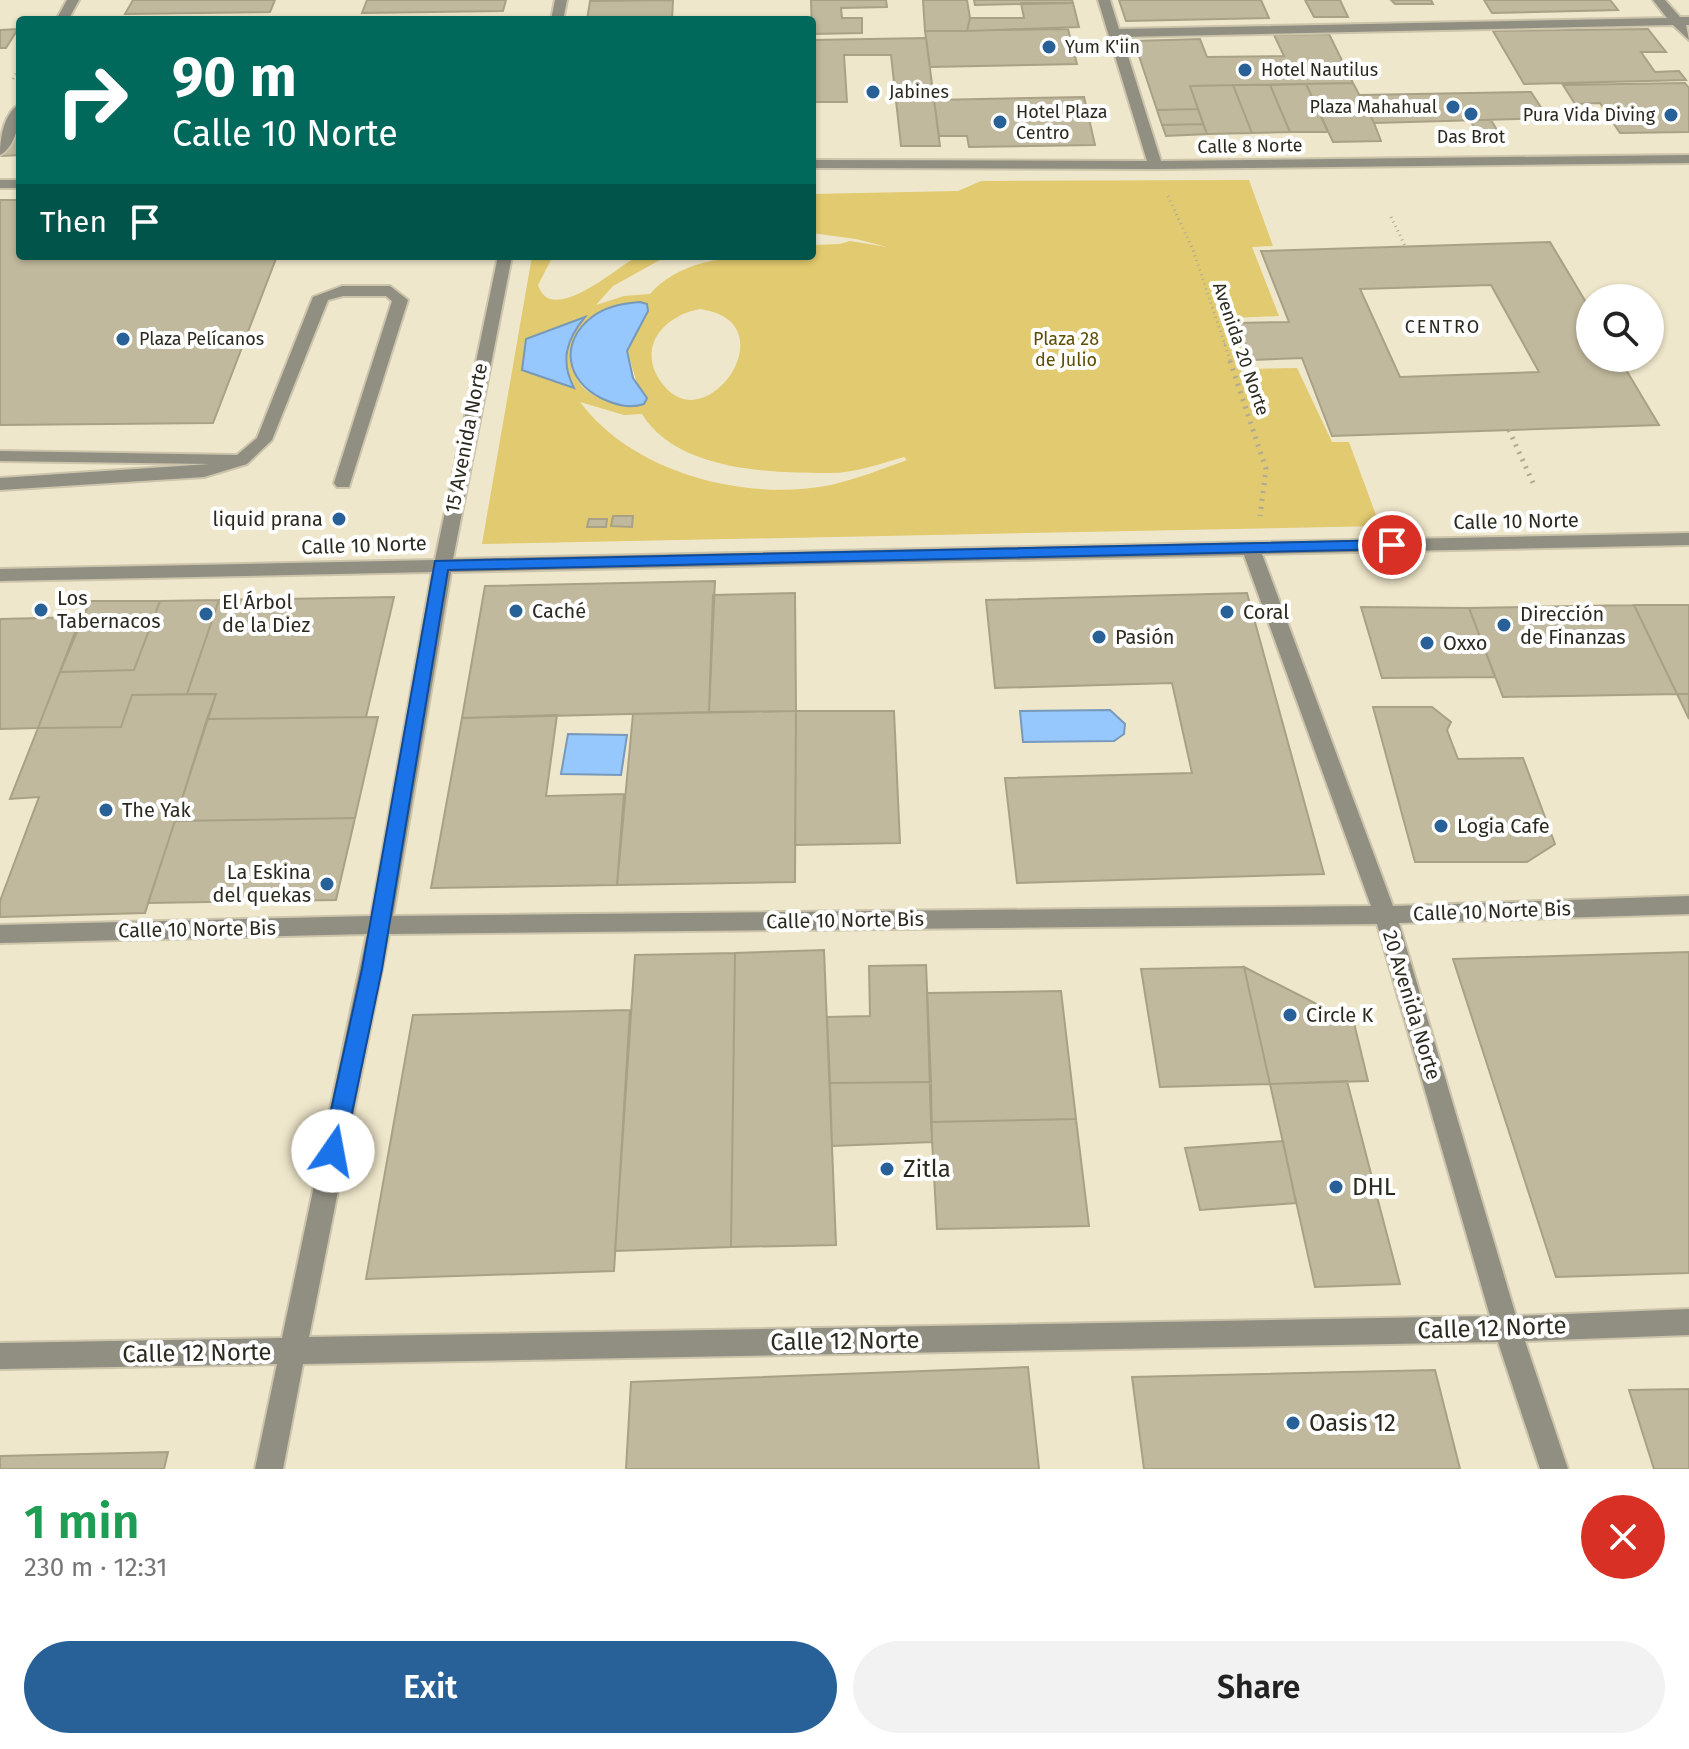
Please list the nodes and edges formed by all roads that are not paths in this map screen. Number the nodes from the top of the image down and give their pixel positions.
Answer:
1 (1104, 0) edge
2 (1659, 0) edge
3 (1683, 21) edge
4 (1115, 33) junction
5 (1689, 36) edge
6 (16, 117) edge
7 (0, 151) edge
8 (1689, 159) edge
9 (816, 164) edge
10 (1155, 165) junction
11 (504, 260) edge
12 (0, 456) edge
13 (241, 460) junction
14 (343, 483) dead end
15 (0, 484) edge
16 (1689, 539) edge
17 (1251, 548) junction
18 (441, 565) junction
19 (0, 575) edge
20 (1689, 905) edge
21 (1385, 915) junction
22 (380, 925) junction
23 (0, 934) edge
24 (1689, 1322) edge
25 (1507, 1328) junction
26 (291, 1351) junction
27 (0, 1356) edge
28 (269, 1469) edge
29 (1554, 1469) edge

1 - 4 street
2 - 3 street
3 - 4 street
3 - 5 street
4 - 10 street
6 - 7 street
8 - 10 street, Calle 8 Norte
9 - 10 street, Calle 8 Norte
11 - 18 street, 15 Avenida Norte
12 - 13 street
13 - 14 street
13 - 15 street
16 - 17 street, Calle 10 Norte
17 - 18 street, Calle 10 Norte
17 - 21 street, 20 Avenida Norte
18 - 19 street, Calle 10 Norte
18 - 22 street, 15 Avenida Norte
20 - 21 street, Calle 10 Norte Bis
21 - 22 street, Calle 10 Norte Bis
21 - 25 street, 20 Avenida Norte
22 - 23 street, Calle 10 Norte Bis
22 - 26 street, 15 Avenida Norte
24 - 25 street, Calle 12 Norte
25 - 26 street, Calle 12 Norte
25 - 29 street, 20 Avenida Norte
26 - 27 street, Calle 12 Norte
26 - 28 street, 15 Avenida Norte

